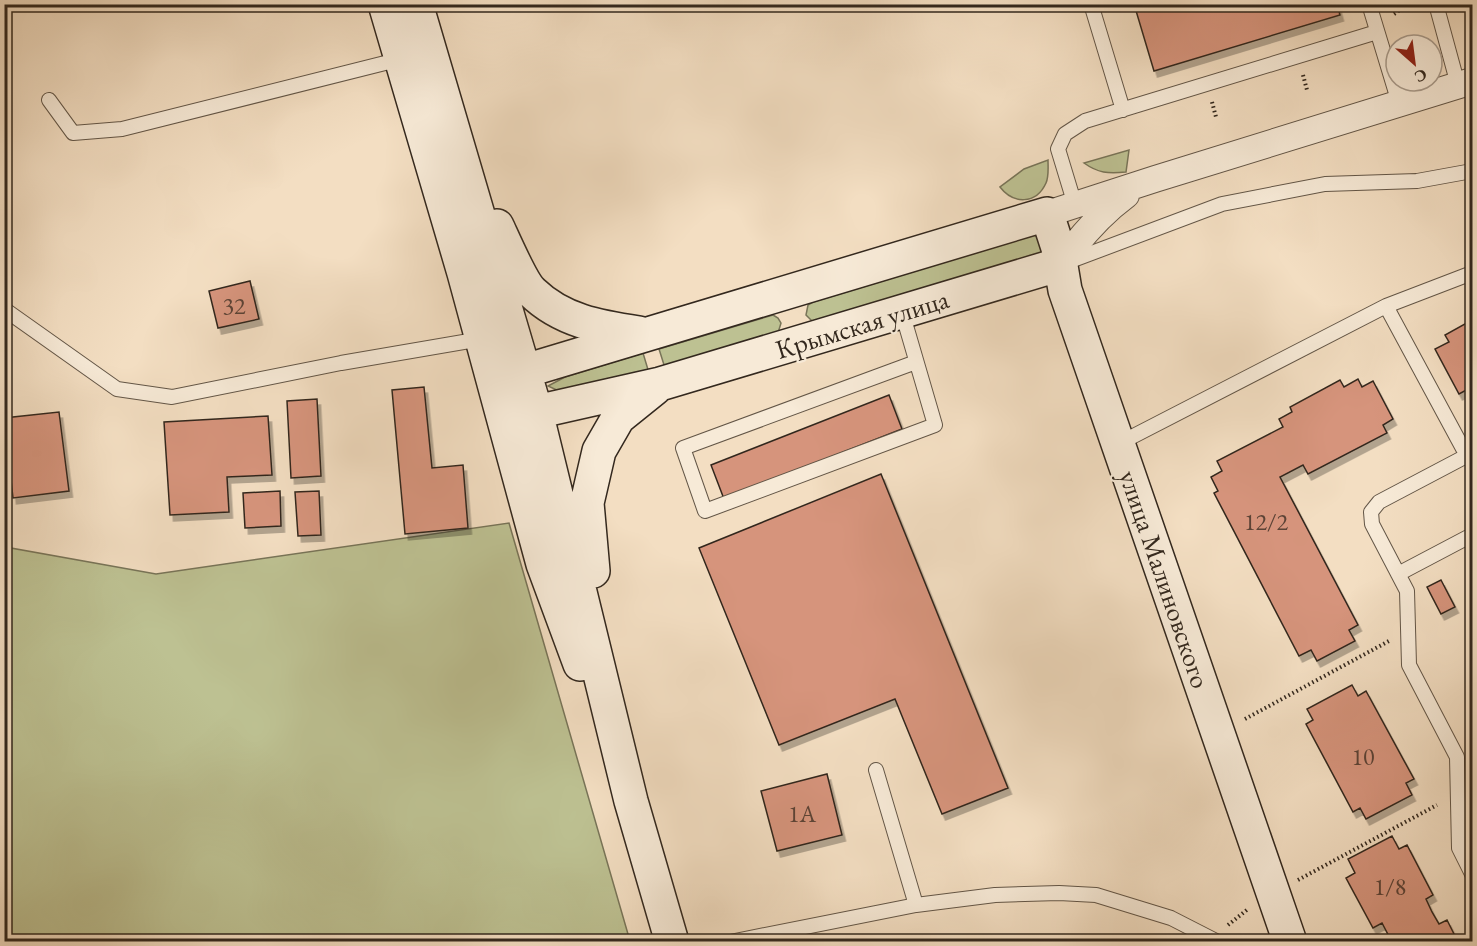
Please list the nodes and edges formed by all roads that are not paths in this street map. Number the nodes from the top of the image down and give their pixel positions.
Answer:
1 (385, 4) edge
2 (416, 4) edge
3 (1091, 4) edge
4 (1369, 4) edge
5 (1436, 4) edge
6 (1377, 32) junction
7 (401, 59) junction
8 (1465, 83) edge
9 (49, 100) dead end
10 (1399, 104) junction
11 (1123, 110) junction
12 (460, 156) junction
13 (1473, 171) edge
14 (1155, 178) junction
15 (1061, 210) junction
16 (1061, 264) junction
17 (1473, 273) edge
18 (785, 292) junction
19 (1386, 306) junction
20 (4, 309) edge
21 (902, 312) junction
22 (646, 334) junction
23 (481, 339) junction
24 (800, 342) junction
25 (916, 362) junction
26 (525, 371) junction
27 (660, 384) junction
28 (499, 398) junction
29 (536, 412) junction
30 (1118, 444) junction
31 (1470, 455) edge
32 (1473, 535) edge
33 (1398, 574) junction
34 (606, 696) junction
35 (876, 770) dead end
36 (631, 801) junction
37 (1473, 874) edge
38 (916, 905) junction
39 (1216, 941) edge
40 (672, 942) edge
41 (730, 942) edge
42 (1290, 942) edge

1 - 7 main road
2 - 12 main road
3 - 11 lane
4 - 6 lane
5 - 8 lane
6 - 10 lane
6 - 11 lane
7 - 9 lane
7 - 23 main road
8 - 10 street, Крымская улица
10 - 14 street, Крымская улица
11 - 15 lane
12 - 22 main road
12 - 26 main road
13 - 16 lane
14 - 15 street, Крымская улица
14 - 16 street, Крымская улица
15 - 16 main road, улица Малиновского
15 - 18 main road, Крымская улица
16 - 21 main road, Крымская улица
16 - 30 main road, улица Малиновского
17 - 19 lane
18 - 22 main road, Крымская улица
18 - 24 main road
19 - 30 lane
19 - 31 lane
20 - 23 lane
21 - 24 main road, Крымская улица
21 - 25 lane
22 - 26 main road, Крымская улица
23 - 28 main road
24 - 27 main road, Крымская улица
25 - 25 lane
26 - 28 main road
26 - 29 main road
27 - 29 main road, Крымская улица
27 - 34 main road
28 - 29 main road
28 - 36 main road
29 - 34 main road
30 - 42 main road, улица Малиновского
31 - 33 lane
32 - 33 lane
33 - 37 lane
34 - 36 main road
35 - 38 lane
36 - 40 main road
38 - 39 lane
38 - 41 lane

